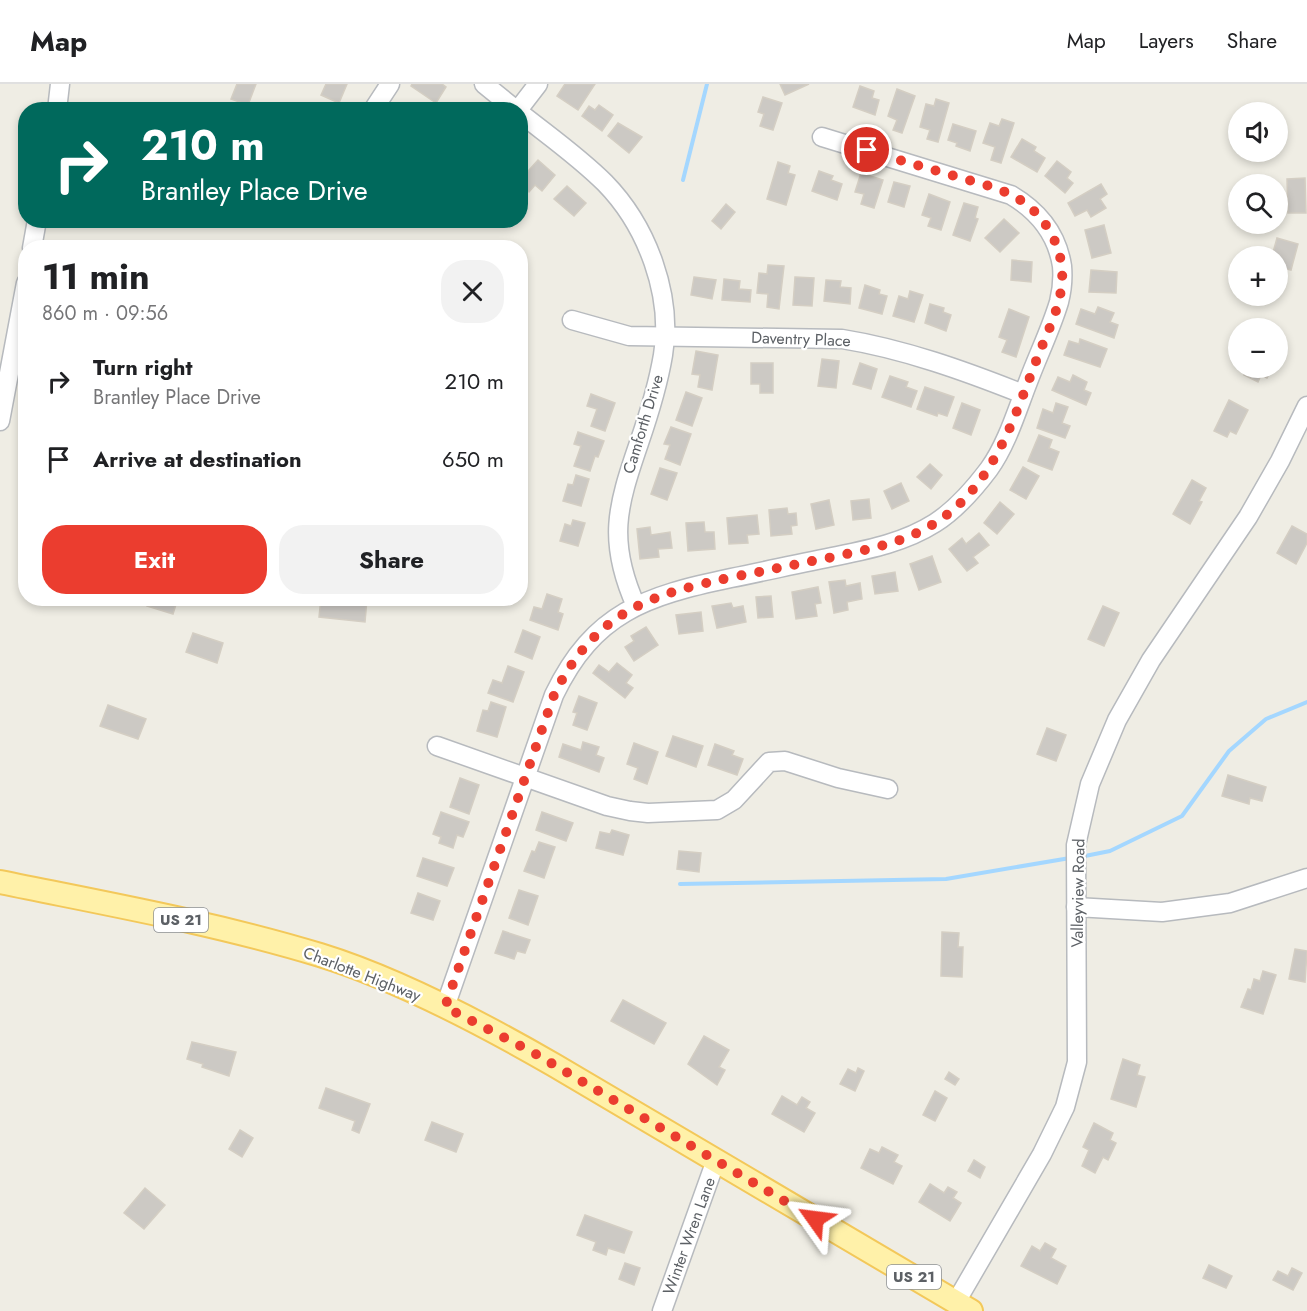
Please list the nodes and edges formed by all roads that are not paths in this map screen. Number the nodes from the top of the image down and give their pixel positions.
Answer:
1 (60, 84) edge
2 (390, 84) edge
3 (484, 84) edge
4 (538, 84) edge
5 (58, 102) edge
6 (378, 102) edge
7 (507, 102) edge
8 (525, 102) edge
9 (528, 119) edge
10 (822, 137) dead end
11 (572, 320) dead end
12 (18, 326) edge
13 (665, 335) junction
14 (1023, 394) junction
15 (1307, 406) edge
16 (0, 422) edge
17 (636, 606) junction
18 (437, 746) dead end
19 (525, 777) junction
20 (888, 789) dead end
21 (1307, 878) edge
22 (0, 882) edge
23 (1076, 907) junction
24 (445, 1007) junction
25 (716, 1160) junction
26 (964, 1306) edge
27 (662, 1311) edge

1 - 5 street
2 - 6 street
3 - 7 street, Camforth Drive
4 - 8 street
9 - 13 street, Camforth Drive
10 - 14 street
11 - 13 street, Daventry Place
12 - 16 street
13 - 14 street, Daventry Place
13 - 17 street, Camforth Drive
14 - 17 street
15 - 23 street, Valleyview Road
17 - 19 street
18 - 19 street
19 - 20 street
19 - 24 street
21 - 23 street
22 - 24 main road, Charlotte Highway / US 21
23 - 26 street, Valleyview Road
24 - 25 main road, Charlotte Highway / US 21
25 - 26 main road, Charlotte Highway / US 21
25 - 27 street, Winter Wren Lane

